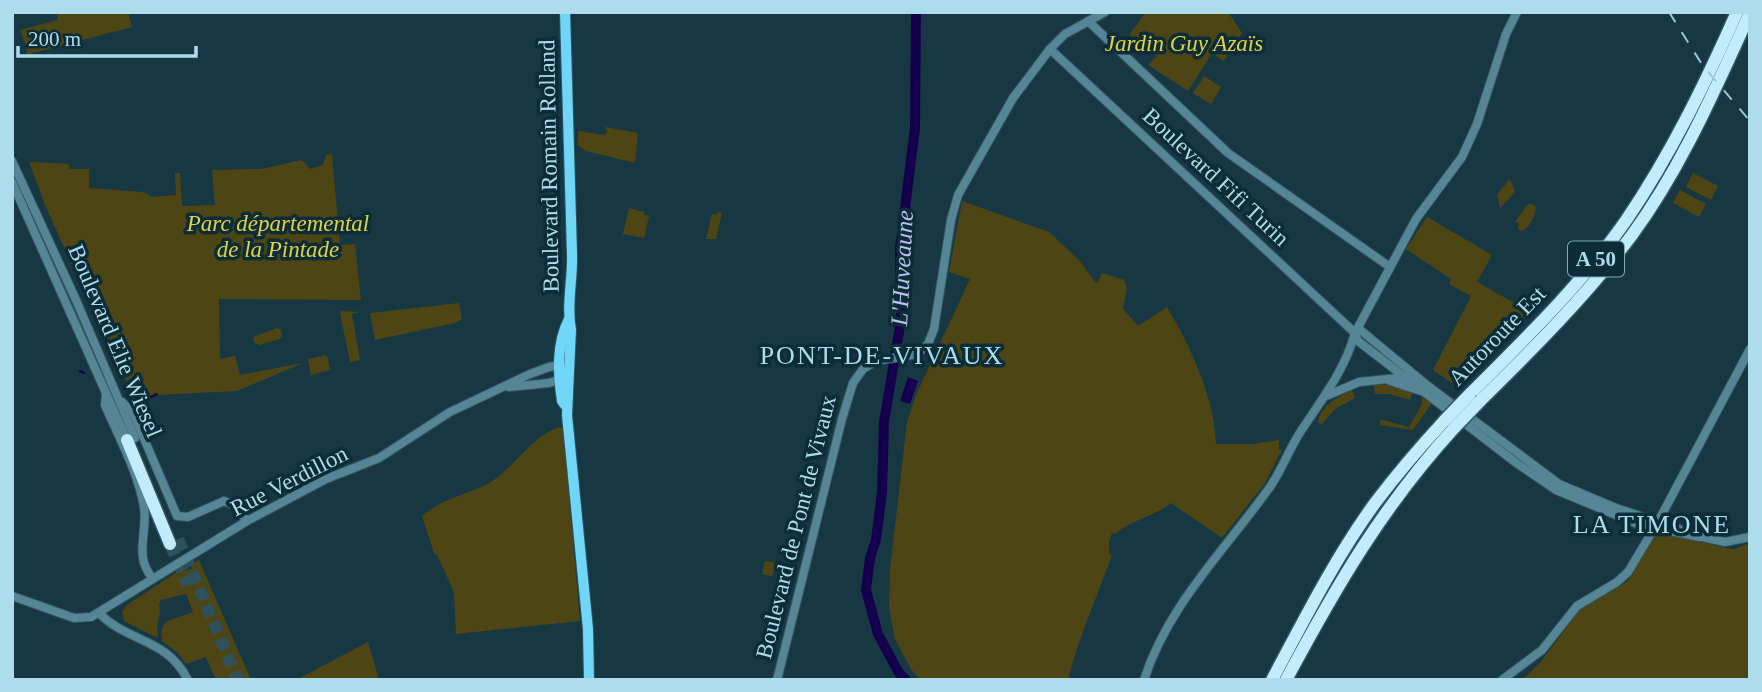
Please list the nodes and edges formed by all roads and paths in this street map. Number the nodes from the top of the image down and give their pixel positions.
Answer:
1 (565, 12) edge
2 (1105, 12) edge
3 (1517, 12) edge
4 (1737, 12) edge
5 (1750, 13) edge
6 (1088, 21) junction
7 (1050, 49) junction
8 (12, 161) edge
9 (12, 182) edge
10 (1390, 267) junction
11 (1356, 331) junction
12 (1750, 349) edge
13 (532, 373) junction
14 (564, 373) junction
15 (1406, 377) junction
16 (1384, 380) junction
17 (535, 384) junction
18 (499, 389) junction
19 (1427, 389) junction
20 (106, 390) junction
21 (1475, 397) junction
22 (1323, 398) junction
23 (119, 400) junction
24 (1450, 424) junction
25 (131, 439) junction
26 (247, 521) junction
27 (1656, 526) junction
28 (1750, 537) edge
29 (174, 541) tunnel mouth
30 (153, 579) junction
31 (12, 596) edge
32 (99, 613) junction
33 (590, 677) edge
34 (188, 680) edge
35 (777, 680) edge
36 (1144, 680) edge
37 (1272, 680) edge
38 (1286, 680) edge
39 (1502, 680) edge

1 - 14 main road, Boulevard Romain Rolland
2 - 6 street
3 - 10 street
4 - 21 highway, Autoroute Est / A 50
5 - 21 highway, Autoroute Est / A 50
6 - 7 street
6 - 10 street
7 - 11 street, Boulevard Fifi Turin
7 - 35 street, Boulevard de Pont de Vivaux
8 - 23 street, Boulevard Elie Wiesel
9 - 20 street, Boulevard Elie Wiesel
10 - 11 street
11 - 15 street
11 - 19 street
11 - 22 street
12 - 27 street
13 - 14 street, Rue Verdillon
13 - 17 street
13 - 18 street, Rue Verdillon
14 - 17 street, Rue Verdillon
14 - 33 main road, Boulevard Romain Rolland
15 - 16 street
15 - 19 street
16 - 19 street
16 - 22 street
17 - 18 street, Rue Verdillon
18 - 26 street, Rue Verdillon
19 - 27 street
20 - 25 street, Boulevard Elie Wiesel
20 - 30 street
21 - 24 highway, Autoroute Est / A 50, bridge
22 - 36 street
23 - 25 street, Boulevard Elie Wiesel
23 - 26 street
24 - 37 highway, Autoroute Est / A 50
24 - 38 highway, Autoroute Est / A 50
25 - 29 highway, Boulevard Elie Wiesel
26 - 30 street, Rue Verdillon
27 - 28 street
27 - 39 street
30 - 32 street, Rue Verdillon
31 - 32 street
32 - 34 street

